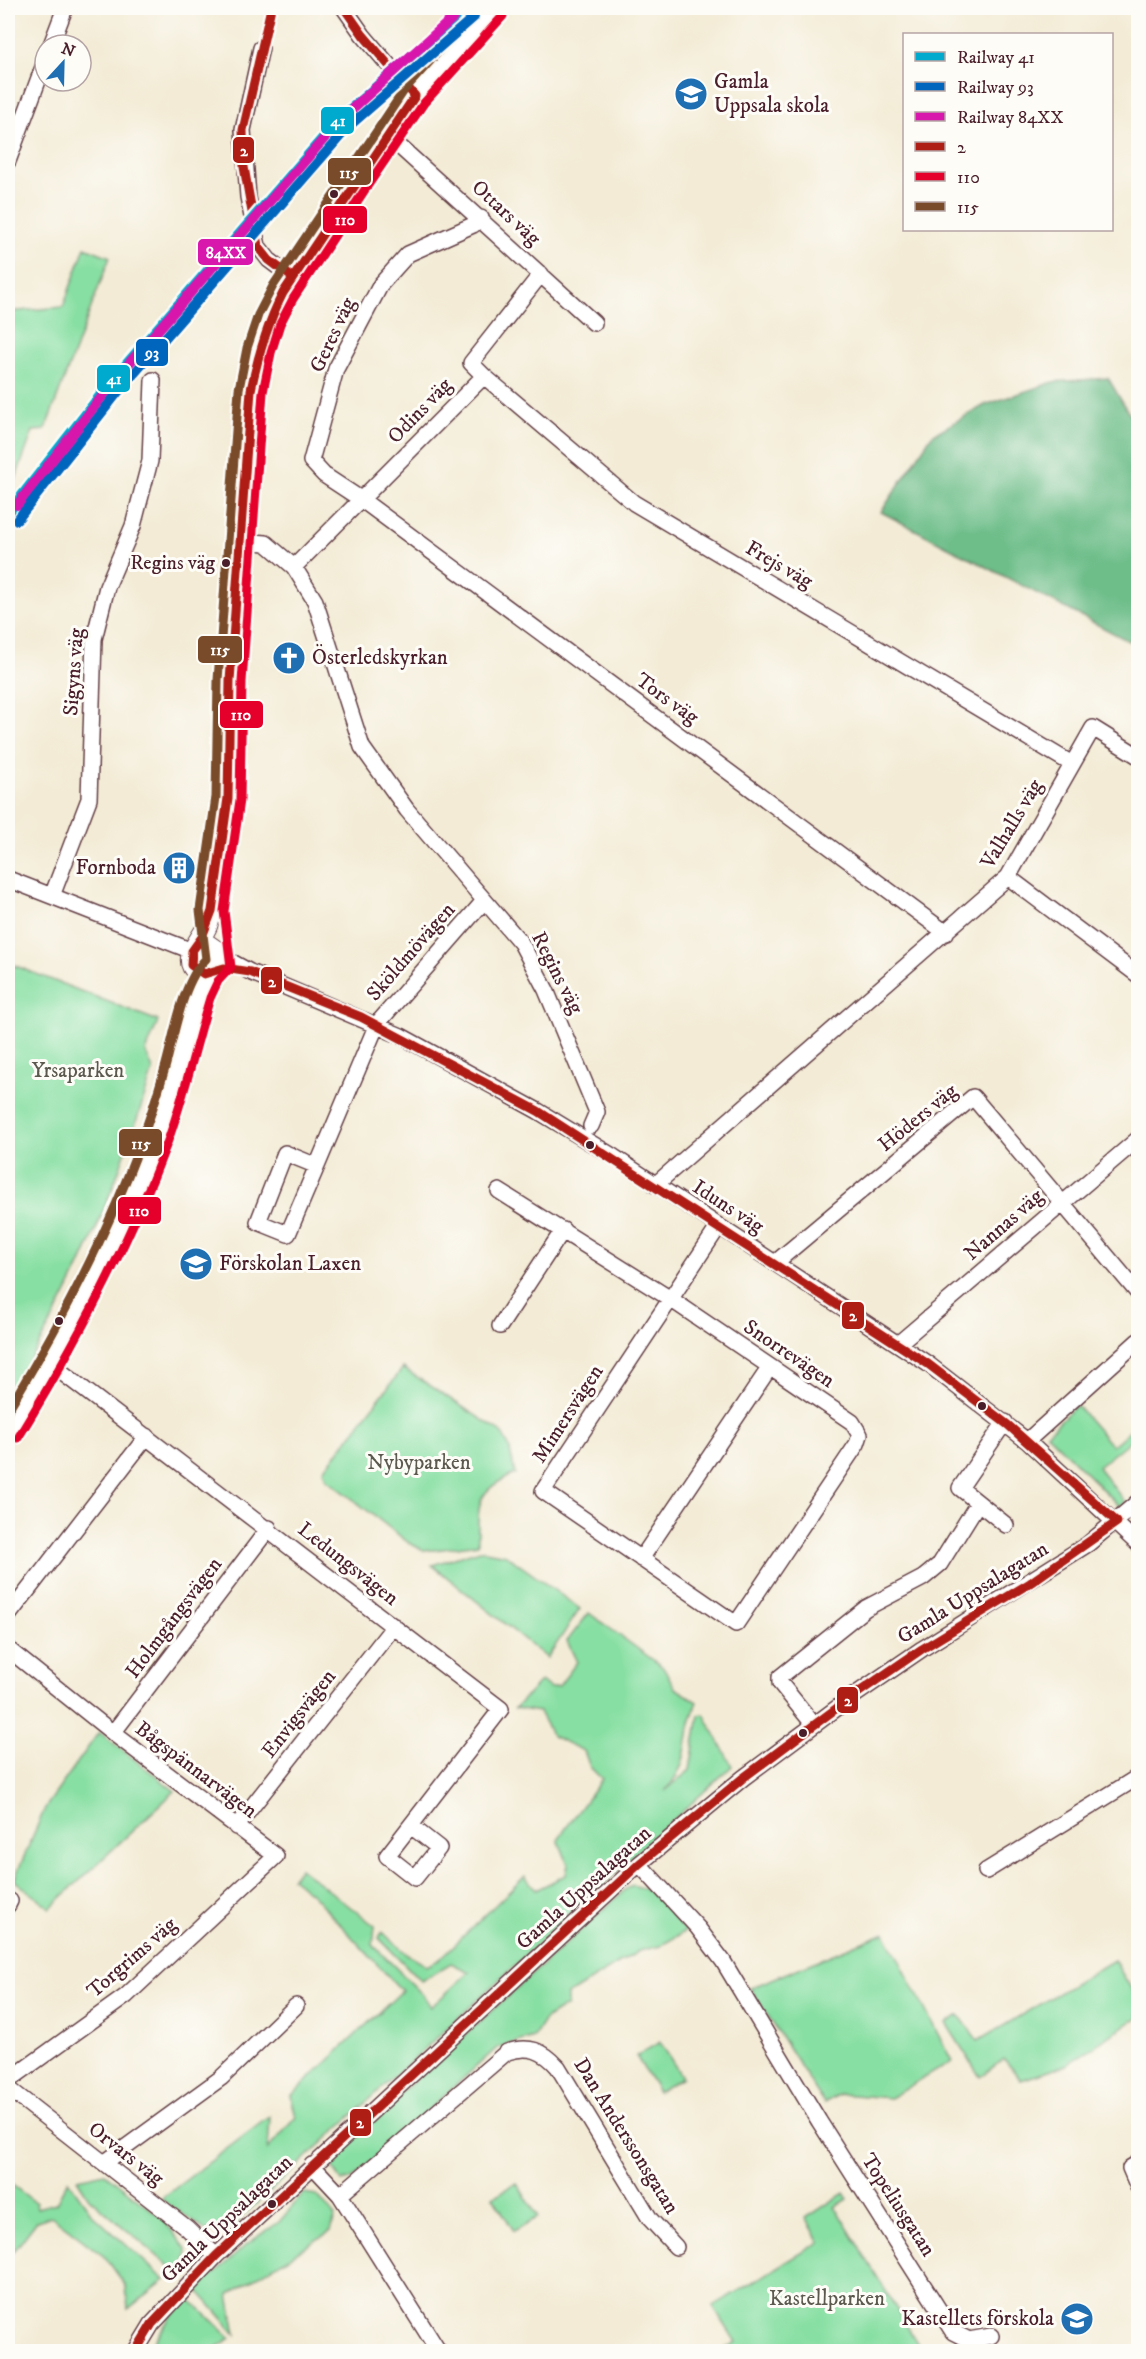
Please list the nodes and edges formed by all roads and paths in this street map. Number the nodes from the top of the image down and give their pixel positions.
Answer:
1 (65, 8) edge
2 (344, 8) edge
3 (494, 8) edge
4 (56, 33) edge
5 (261, 48) dead end
6 (33, 93) edge
7 (415, 96) junction
8 (388, 136) junction
9 (8, 161) edge
10 (481, 218) junction
11 (541, 274) junction
12 (293, 278) junction
13 (594, 323) dead end
14 (484, 376) junction
15 (153, 380) dead end
16 (362, 500) junction
17 (240, 541) junction
18 (294, 567) junction
19 (1138, 756) edge
20 (1072, 764) junction
21 (1008, 877) junction
22 (8, 879) edge
23 (52, 896) junction
24 (484, 901) junction
25 (946, 933) junction
26 (206, 959) junction
27 (1138, 975) edge
28 (377, 1024) junction
29 (591, 1126) dead end
30 (1138, 1139) edge
31 (317, 1166) junction
32 (655, 1185) junction
33 (499, 1191) dead end
34 (1061, 1204) junction
35 (719, 1226) junction
36 (563, 1230) junction
37 (775, 1263) junction
38 (1138, 1293) edge
39 (669, 1298) junction
40 (500, 1326) dead end
41 (1138, 1341) edge
42 (898, 1343) junction
43 (51, 1364) junction
44 (770, 1367) junction
45 (1005, 1422) junction
46 (8, 1432) edge
47 (147, 1436) junction
48 (1027, 1441) junction
49 (1138, 1502) edge
50 (978, 1503) junction
51 (1117, 1522) junction
52 (1006, 1525) dead end
53 (269, 1528) junction
54 (1138, 1544) edge
55 (641, 1559) junction
56 (8, 1616) edge
57 (736, 1624) joint
58 (394, 1626) junction
59 (8, 1650) edge
60 (814, 1725) junction
61 (113, 1733) junction
62 (1138, 1777) edge
63 (411, 1826) dead end
64 (236, 1827) junction
65 (276, 1856) joint
66 (639, 1864) junction
67 (986, 1871) dead end
68 (296, 2006) dead end
69 (8, 2081) edge
70 (8, 2088) edge
71 (104, 2163) junction
72 (1138, 2163) edge
73 (312, 2165) junction
74 (1138, 2187) edge
75 (340, 2195) junction
76 (676, 2247) dead end
77 (216, 2256) junction
78 (991, 2336) dead end
79 (135, 2352) edge
80 (439, 2352) edge

1 - 4 street
2 - 7 street
3 - 7 main road
5 - 12 street
6 - 9 street
7 - 8 main road
8 - 10 street, Ottars väg
8 - 12 main road
10 - 11 street, Ottars väg
10 - 16 street, Geres väg
11 - 13 street, Ottars väg
11 - 14 street, Odins väg
12 - 17 main road
14 - 16 street, Odins väg
14 - 20 street, Frejs väg
15 - 23 street, Sigyns väg
16 - 18 street, Odins väg
16 - 25 street, Tors väg
17 - 18 street, Regins väg
17 - 26 main road
18 - 24 street, Regins väg
19 - 20 street, Valhalls väg
20 - 21 street, Valhalls väg
21 - 25 street, Valhalls väg
21 - 27 street
22 - 23 street, Iduns väg
23 - 26 street, Iduns väg
24 - 28 street, Sköldmövägen
24 - 29 street, Regins väg
25 - 32 street, Valhalls väg
26 - 28 street, Iduns väg
26 - 43 main road
28 - 31 street, Sköldmövägen
28 - 32 street, Iduns väg
30 - 34 street, Nannas väg
31 - 31 street, Sköldmövägen
32 - 35 street, Iduns väg
33 - 36 street, Snorrevägen
34 - 37 street, Höders väg
34 - 38 street, Höders väg
34 - 42 street, Nannas väg
35 - 37 street, Iduns väg
35 - 39 street, Mimersvägen
36 - 39 street, Snorrevägen
36 - 40 street
37 - 42 street, Iduns väg
39 - 44 street, Snorrevägen
39 - 55 street, Mimersvägen
41 - 48 street
42 - 45 street, Iduns väg
43 - 46 main road
43 - 47 street, Ledungsvägen
44 - 55 street
44 - 57 street, Snorrevägen
45 - 48 street, Iduns väg
45 - 50 street
47 - 53 street, Ledungsvägen
47 - 56 street
48 - 51 street, Iduns väg
49 - 51 street, Gamla Uppsalagatan
50 - 52 street
50 - 60 street
51 - 54 street, Iduns väg
51 - 60 street, Gamla Uppsalagatan
53 - 58 street, Ledungsvägen
53 - 61 street, Holmgångsvägen
55 - 57 street, Mimersvägen
58 - 63 street, Ledungsvägen
58 - 64 street, Envigsvägen
59 - 61 street, Bågspännarvägen
60 - 66 street, Gamla Uppsalagatan
61 - 64 street, Bågspännarvägen
62 - 67 street
64 - 65 street, Bågspännarvägen
65 - 69 street, Torgrims väg
66 - 73 street, Gamla Uppsalagatan
66 - 78 street, Topeliusgatan
68 - 71 street
70 - 71 street, Orvars väg
71 - 77 street, Orvars väg
72 - 74 street
73 - 75 street
73 - 77 street, Gamla Uppsalagatan
75 - 76 street, Dan Anderssonsgatan
75 - 80 street
77 - 79 street, Gamla Uppsalagatan

